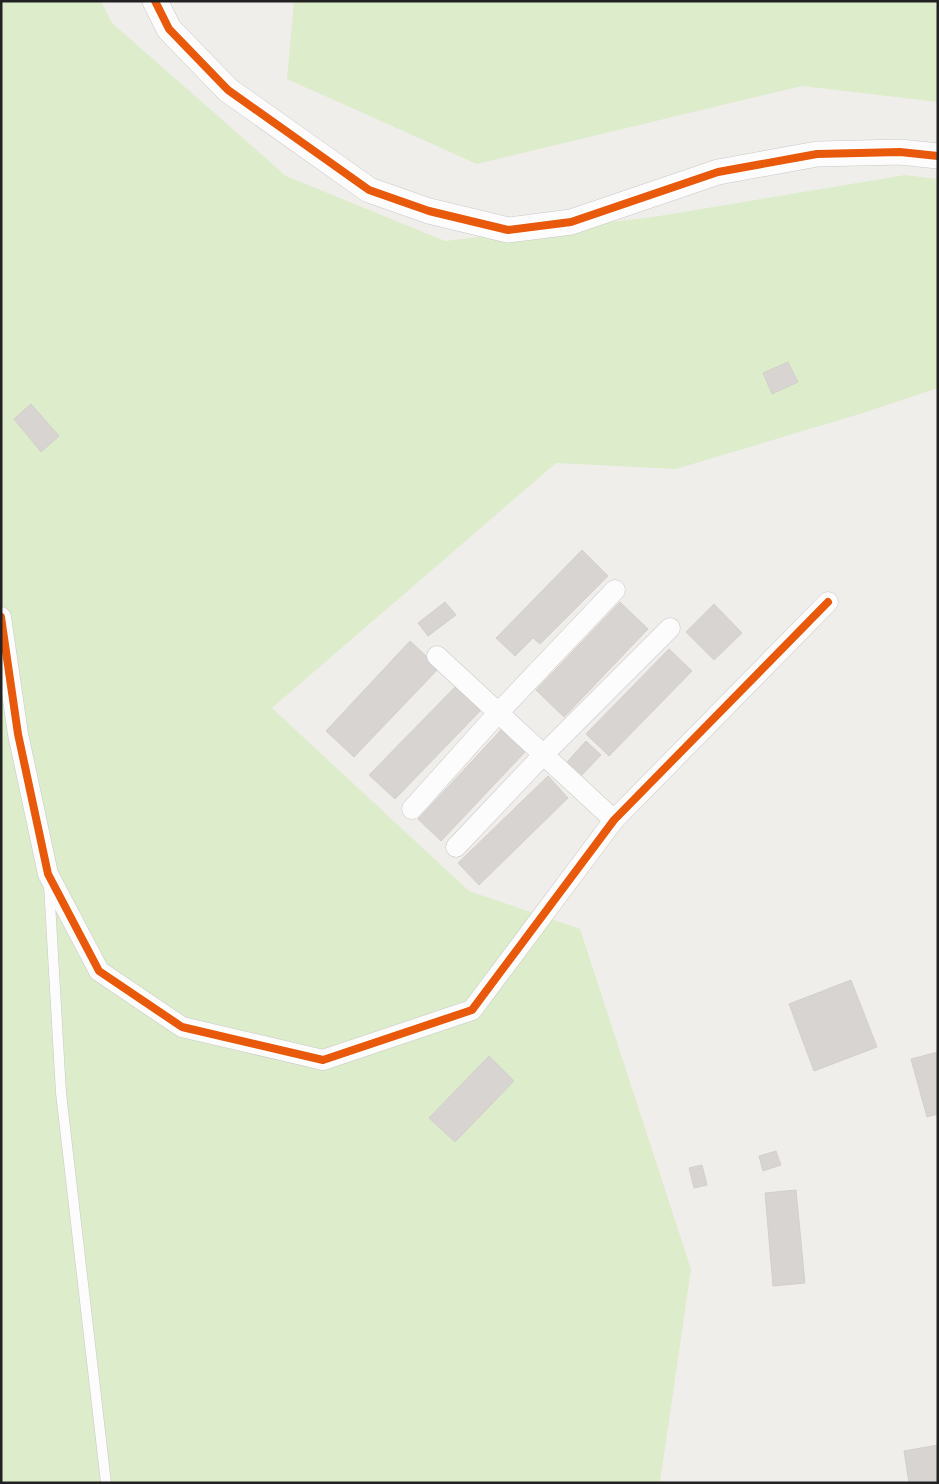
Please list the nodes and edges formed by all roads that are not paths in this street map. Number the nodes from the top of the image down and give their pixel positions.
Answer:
1 (155, 1) edge
2 (938, 156) edge
3 (615, 590) dead end
4 (828, 602) dead end
5 (1, 617) edge
6 (670, 628) dead end
7 (437, 656) dead end
8 (498, 713) junction
9 (543, 755) junction
10 (412, 809) dead end
11 (614, 820) junction
12 (456, 847) dead end
13 (48, 874) junction
14 (106, 1483) edge

1 - 2 street
3 - 8 street
4 - 11 street
5 - 13 street
6 - 9 street
7 - 8 street
8 - 9 street
8 - 10 street
9 - 11 street
9 - 12 street
11 - 13 street
13 - 14 lane

